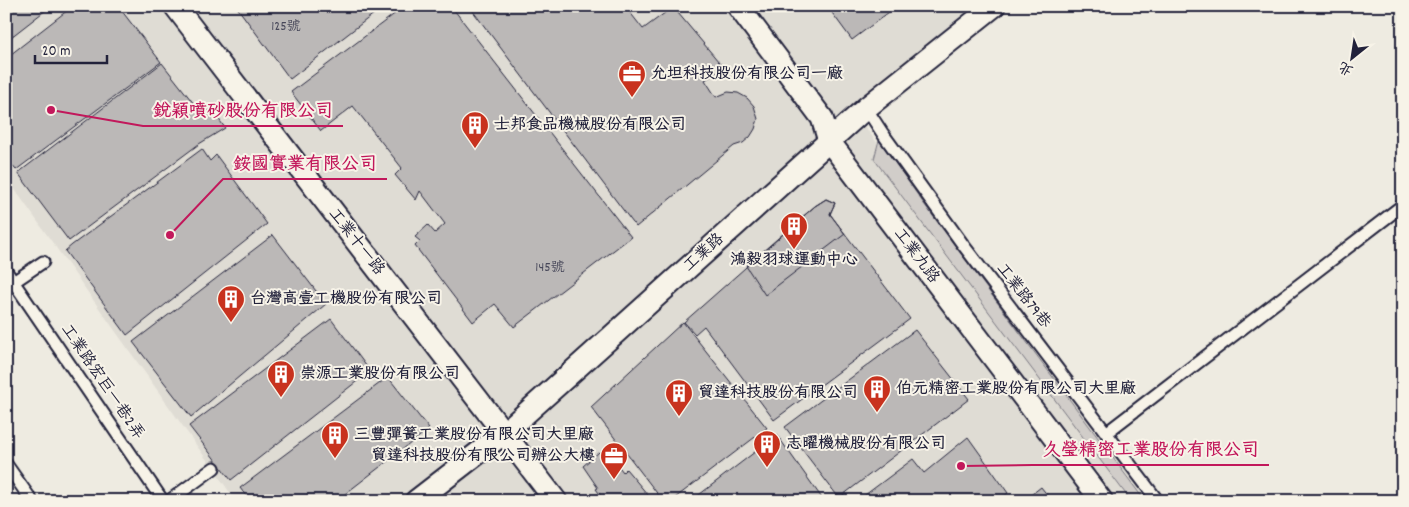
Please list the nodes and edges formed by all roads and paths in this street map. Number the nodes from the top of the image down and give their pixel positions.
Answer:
1 (175, 6) edge
2 (738, 6) edge
3 (994, 6) edge
4 (866, 108) junction
5 (829, 141) junction
6 (1403, 205) edge
7 (43, 262) dead end
8 (6, 270) edge
9 (10, 284) edge
10 (504, 433) junction
11 (1106, 433) junction
12 (6, 464) edge
13 (214, 468) dead end
14 (32, 501) edge
15 (163, 501) edge
16 (169, 501) edge
17 (416, 501) edge
18 (556, 501) edge
19 (1102, 501) edge
20 (1158, 501) edge

1 - 10 street, 工業十一路
2 - 5 street, 工業九路
3 - 4 street, 工業路
4 - 5 street, 工業路
4 - 11 lane, 工業路79巷
5 - 10 street, 工業路
5 - 19 street, 工業九路
6 - 11 lane
7 - 9 lane
8 - 9 lane, 工業路宏巨一巷2弄
9 - 15 lane, 工業路宏巨一巷2弄
10 - 17 street, 工業路
10 - 18 street, 工業十一路
11 - 20 lane, 工業路79巷
12 - 14 lane
13 - 16 lane

